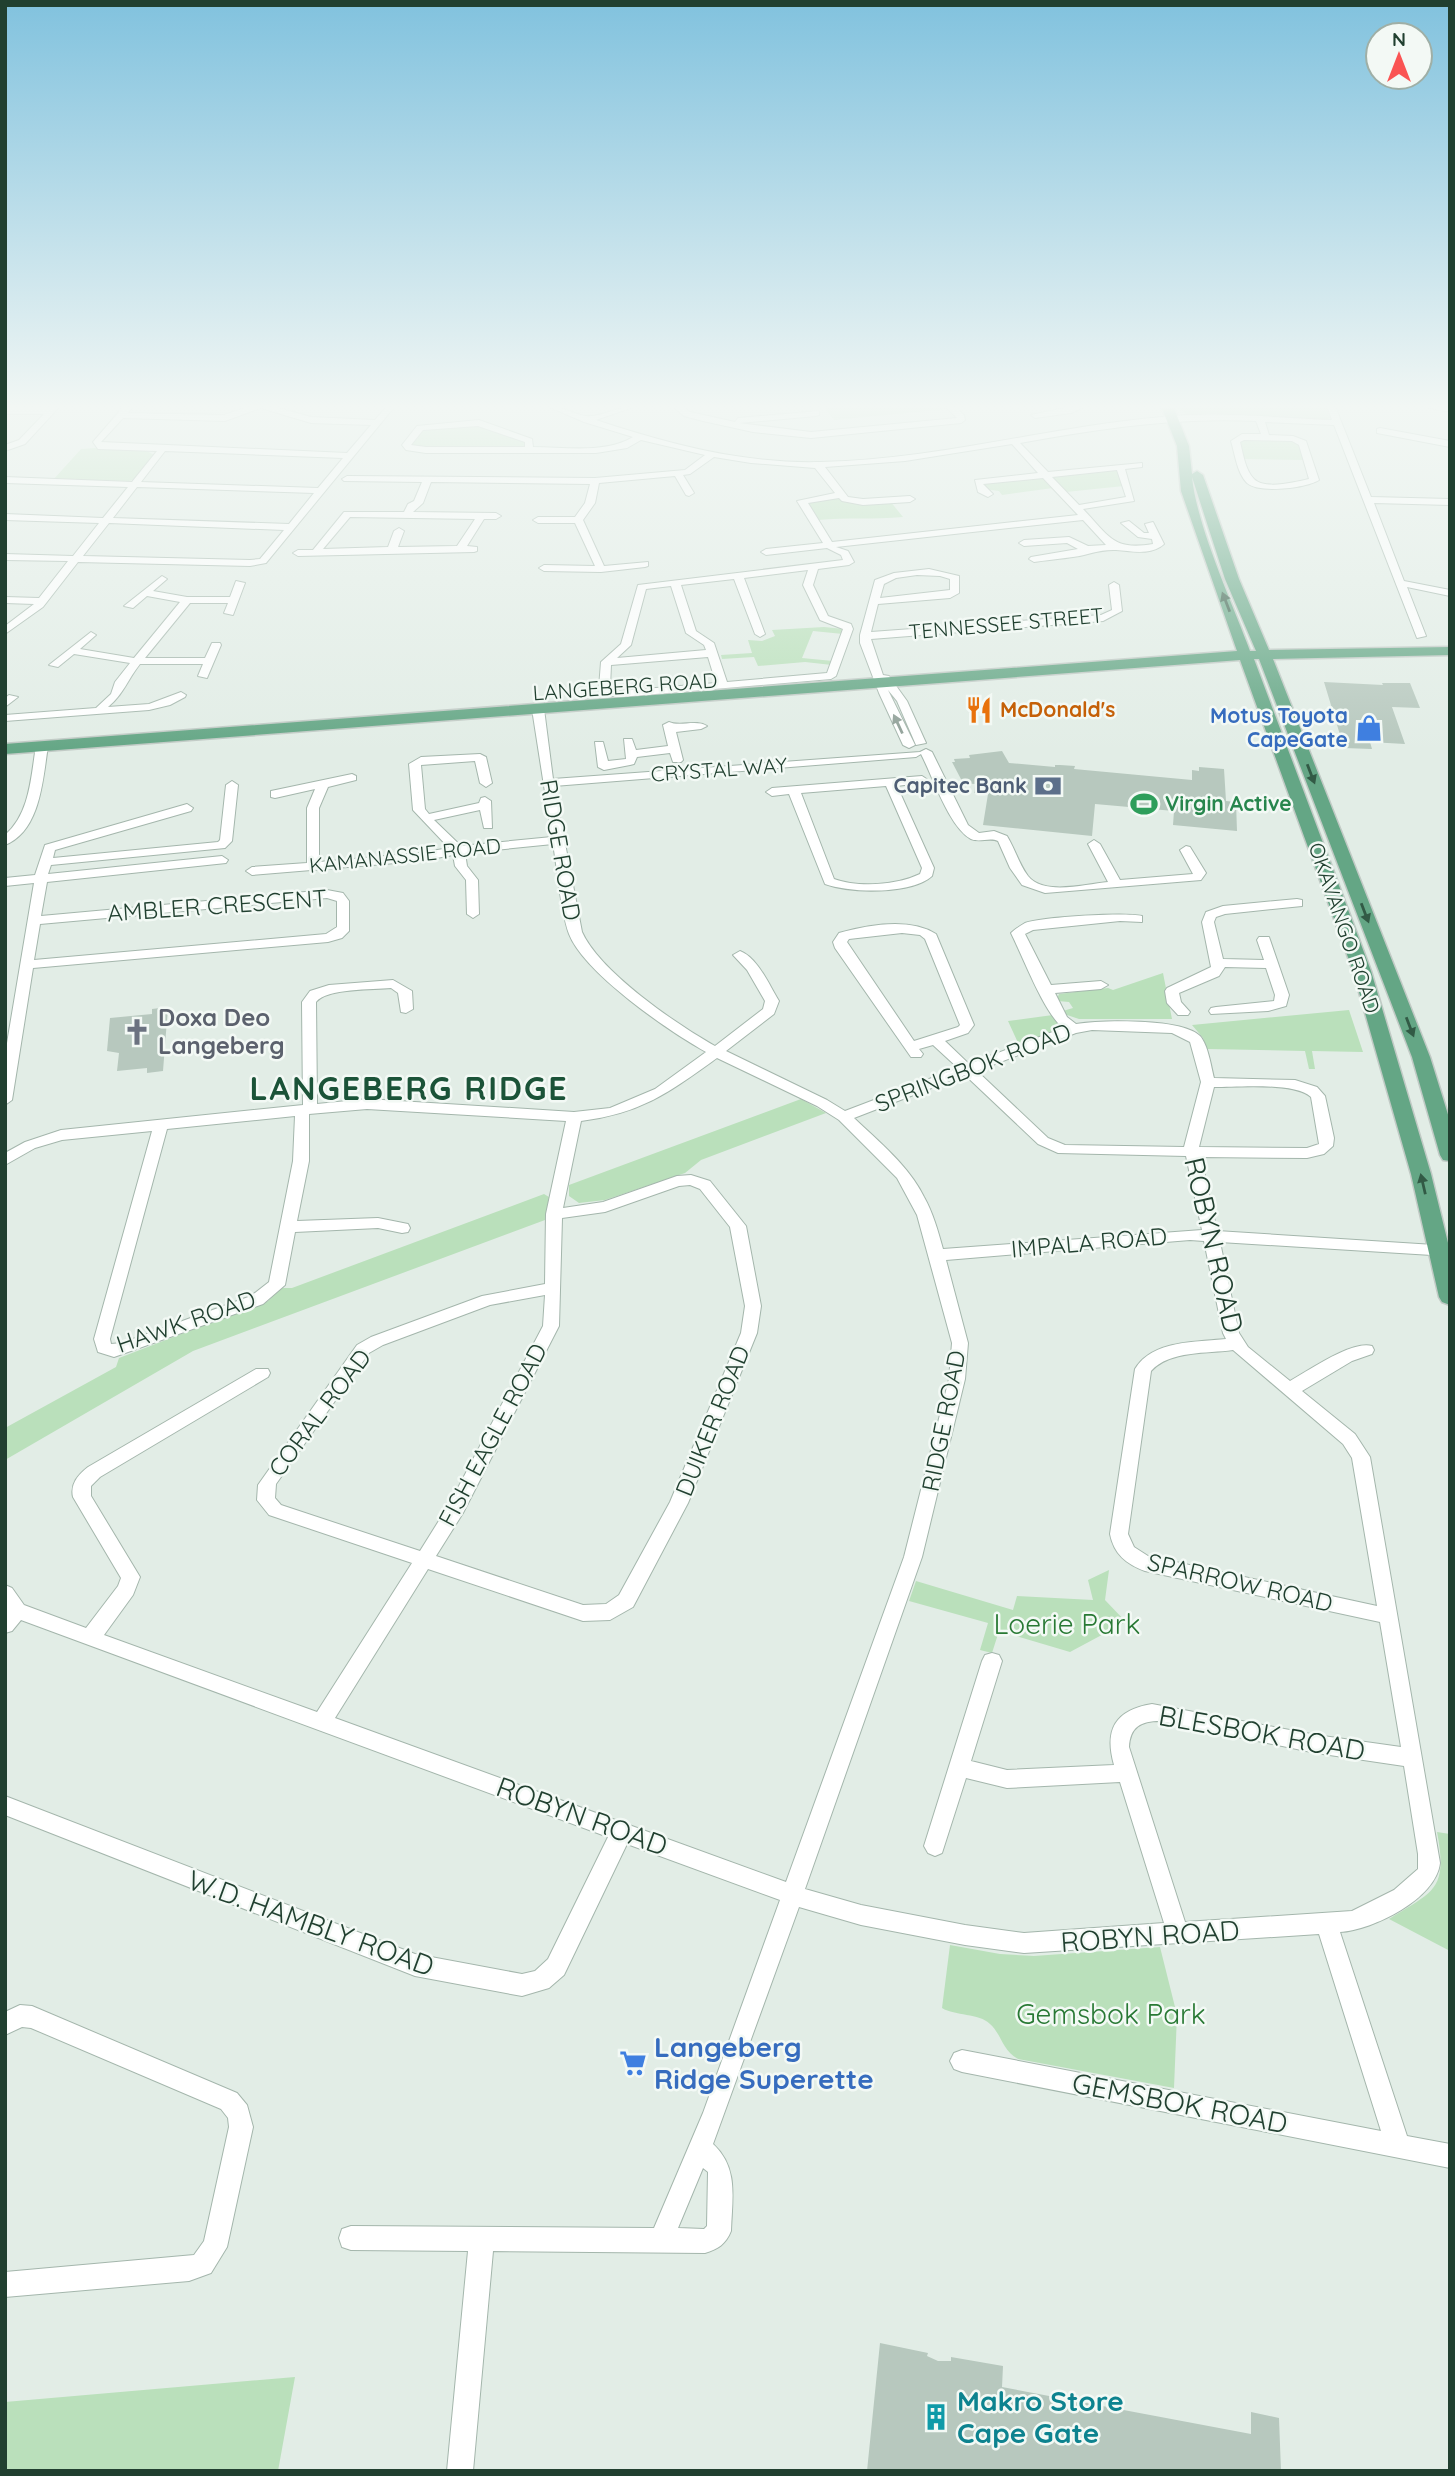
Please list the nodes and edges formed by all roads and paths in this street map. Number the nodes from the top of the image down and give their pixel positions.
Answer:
1 (106, 521) edge
2 (123, 522) edge
3 (297, 522) edge
4 (340, 522) edge
5 (477, 522) edge
6 (579, 522) edge
7 (815, 522) edge
8 (1046, 522) edge
9 (1089, 522) edge
10 (1212, 522) edge
11 (1376, 522) edge
12 (1126, 523) dead end
13 (1150, 524) dead end
14 (292, 527) junction
15 (399, 530) dead end
16 (1156, 537) junction
17 (1024, 543) dead end
18 (831, 547) junction
19 (1114, 547) junction
20 (393, 548) junction
21 (460, 549) junction
22 (474, 549) dead end
23 (1086, 549) junction
24 (298, 552) dead end
25 (316, 552) junction
26 (766, 552) dead end
27 (5, 557) edge
28 (75, 559) junction
29 (1034, 559) dead end
30 (645, 564) dead end
31 (835, 565) junction
32 (544, 568) dead end
33 (813, 568) junction
34 (601, 569) junction
35 (738, 576) junction
36 (162, 579) dead end
37 (675, 582) junction
38 (240, 583) dead end
39 (1400, 583) junction
40 (1114, 585) dead end
41 (145, 593) junction
42 (1450, 593) edge
43 (5, 600) edge
44 (187, 600) junction
45 (232, 600) junction
46 (41, 601) junction
47 (874, 601) junction
48 (129, 606) dead end
49 (229, 614) dead end
50 (5, 631) edge
51 (760, 634) dead end
52 (91, 635) dead end
53 (866, 636) junction
54 (1422, 636) dead end
55 (216, 645) dead end
56 (73, 651) junction
57 (1450, 651) edge
58 (713, 653) junction
59 (1450, 658) edge
60 (1256, 660) junction
61 (136, 661) junction
62 (209, 661) junction
63 (606, 662) junction
64 (54, 665) dead end
65 (203, 676) dead end
66 (723, 686) junction
67 (888, 688) junction
68 (181, 695) dead end
69 (100, 711) junction
70 (539, 711) junction
71 (5, 718) edge
72 (701, 726) dead end
73 (628, 741) dead end
74 (600, 744) dead end
75 (42, 749) junction
76 (674, 749) junction
77 (5, 751) edge
78 (653, 751) junction
79 (918, 751) junction
80 (631, 754) junction
81 (826, 761) junction
82 (678, 764) dead end
83 (657, 769) junction
84 (352, 778) dead end
85 (922, 780) dead end
86 (485, 783) dead end
87 (548, 783) junction
88 (890, 783) junction
89 (323, 784) junction
90 (232, 785) dead end
91 (834, 788) junction
92 (794, 791) junction
93 (772, 792) dead end
94 (275, 794) dead end
95 (187, 808) dead end
96 (427, 818) junction
97 (488, 825) dead end
98 (558, 840) junction
99 (5, 841) edge
100 (1094, 844) dead end
101 (1186, 850) dead end
102 (459, 851) junction
103 (222, 860) dead end
104 (46, 862) junction
105 (313, 866) junction
106 (252, 871) dead end
107 (41, 878) junction
108 (5, 882) edge
109 (1116, 885) junction
110 (1297, 903) dead end
111 (473, 914) dead end
112 (1137, 919) dead end
113 (34, 920) junction
114 (1264, 940) dead end
115 (740, 956) dead end
116 (1219, 963) junction
117 (1271, 964) junction
118 (27, 965) junction
119 (1101, 985) dead end
120 (1045, 990) junction
121 (406, 1009) dead end
122 (1216, 1011) dead end
123 (1073, 1029) junction
124 (1185, 1032) junction
125 (936, 1040) junction
126 (10, 1047) edge
127 (714, 1051) junction
128 (967, 1071) junction
129 (1208, 1082) junction
130 (5, 1100) edge
131 (306, 1109) junction
132 (844, 1116) junction
133 (574, 1117) junction
134 (161, 1124) junction
135 (1192, 1152) junction
136 (8, 1154) edge
137 (1450, 1155) edge
138 (554, 1214) junction
139 (289, 1227) junction
140 (402, 1228) dead end
141 (1209, 1235) junction
142 (1444, 1251) edge
143 (937, 1255) junction
144 (554, 1288) junction
145 (1450, 1297) edge
146 (1236, 1344) junction
147 (1366, 1350) dead end
148 (262, 1373) dead end
149 (1289, 1390) junction
150 (424, 1560) junction
151 (5, 1593) edge
152 (1389, 1616) junction
153 (11, 1618) edge
154 (91, 1637) junction
155 (992, 1661) dead end
156 (322, 1721) junction
157 (1413, 1758) junction
158 (960, 1767) junction
159 (1128, 1773) junction
160 (5, 1805) edge
161 (622, 1831) junction
162 (935, 1846) dead end
163 (791, 1893) junction
164 (1327, 1924) junction
165 (1178, 1934) junction
166 (5, 2024) edge
167 (962, 2061) dead end
168 (1398, 2146) junction
169 (700, 2148) junction
170 (1450, 2156) edge
171 (351, 2238) dead end
172 (482, 2239) junction
173 (661, 2240) junction
174 (5, 2285) edge
175 (460, 2471) edge

1 - 28 street
2 - 14 street
3 - 14 street
4 - 25 street
5 - 21 street
6 - 34 street
7 - 18 street
8 - 18 street
9 - 19 street
10 - 60 main road, OKAVANGO ROAD
11 - 39 street
12 - 16 street
13 - 16 street
14 - 28 street
15 - 20 street
16 - 19 street
17 - 23 street
18 - 26 street
18 - 31 street
18 - 31 street
19 - 23 street
20 - 21 street
20 - 25 street
21 - 22 street
23 - 29 street
24 - 25 street
27 - 28 street
28 - 46 street
30 - 34 street
31 - 33 street
32 - 34 street
33 - 35 street
33 - 66 street
35 - 37 street
35 - 51 street
36 - 41 street
37 - 58 street
37 - 63 street
38 - 45 street
39 - 42 street
39 - 54 street
40 - 53 street, TENNESSEE STREET
41 - 44 street
41 - 48 street
43 - 46 street
44 - 45 street
44 - 61 street
45 - 49 street
46 - 50 street
47 - 47 street
47 - 53 street
52 - 56 street
53 - 67 street
55 - 62 street
56 - 61 street
56 - 64 street
57 - 60 main road
58 - 63 street
58 - 66 street
59 - 60 main road
60 - 67 main road, LANGEBERG ROAD
60 -> 137 main road, OKAVANGO ROAD
142 -> 60 main road, OKAVANGO ROAD
61 - 62 street
61 - 69 street
62 - 65 street
63 - 66 street
67 - 70 main road, LANGEBERG ROAD
67 - 79 street
68 - 69 street
69 - 71 street
70 - 75 main road, LANGEBERG ROAD
70 - 87 street, RIDGE ROAD
72 - 76 street
73 - 80 street
74 - 80 street
75 - 77 main road, LANGEBERG ROAD
75 - 99 street
76 - 78 street
76 - 82 street
78 - 80 street
78 - 83 street
79 - 81 street, CRYSTAL WAY
79 - 109 street
81 - 83 street, CRYSTAL WAY
81 - 91 street
83 - 87 street, CRYSTAL WAY
84 - 89 street
85 - 88 street
86 - 96 street
87 - 98 street, RIDGE ROAD
88 - 91 street
88 - 92 street
89 - 94 street
89 - 105 street
90 - 104 street
91 - 92 street
92 - 93 street
95 - 104 street
96 - 97 street
96 - 102 street
98 - 102 street, KAMANASSIE ROAD
98 - 127 street, RIDGE ROAD
100 - 109 street
101 - 109 street
102 - 105 street, KAMANASSIE ROAD
102 - 111 street
103 - 107 street
104 - 107 street
105 - 106 street, KAMANASSIE ROAD
107 - 108 street
107 - 113 street
110 - 116 street
112 - 120 street
113 - 118 street
113 - 118 street, AMBLER CRESCENT
114 - 117 street
115 - 127 street
116 - 117 street
116 - 124 street
117 - 122 street
118 - 126 street
119 - 120 street
120 - 123 street
121 - 131 street, HAWK ROAD
123 - 124 street, SPRINGBOK ROAD
123 - 128 street, SPRINGBOK ROAD
124 - 129 street
125 - 125 street
125 - 128 street
126 - 130 street
127 - 132 street, RIDGE ROAD
127 - 133 street
128 - 132 street, SPRINGBOK ROAD
128 - 135 street
129 - 135 street, ROBYN ROAD
129 - 135 street
131 - 133 street
131 - 134 street
131 - 139 street, HAWK ROAD
132 - 143 street, RIDGE ROAD
133 - 138 street, FISH EAGLE ROAD
134 - 136 street
134 - 139 street, HAWK ROAD
135 - 141 street, ROBYN ROAD
138 - 144 street, FISH EAGLE ROAD
138 - 150 street, DUIKER ROAD
139 - 140 street
141 - 142 street, IMPALA ROAD
141 - 143 street, IMPALA ROAD
141 - 146 street, ROBYN ROAD
142 - 145 main road, OKAVANGO ROAD
143 - 163 street, RIDGE ROAD
144 - 150 street, FISH EAGLE ROAD
144 - 150 street, CORAL ROAD
146 - 149 street, ROBYN ROAD
146 - 152 street, SPARROW ROAD
147 - 149 street
148 - 154 street
149 - 152 street, ROBYN ROAD
150 - 156 street, FISH EAGLE ROAD
151 - 153 street, ROBYN ROAD
152 - 157 street, ROBYN ROAD
153 - 154 street, ROBYN ROAD
154 - 156 street, ROBYN ROAD
155 - 158 street
156 - 161 street, ROBYN ROAD
157 - 159 street, BLESBOK ROAD
157 - 164 street, ROBYN ROAD
158 - 159 street
158 - 162 street
159 - 165 street, BLESBOK ROAD
160 - 161 street, W.D. HAMBLY ROAD
161 - 163 street, ROBYN ROAD
163 - 165 street, ROBYN ROAD
163 - 169 street, RIDGE ROAD
164 - 165 street, ROBYN ROAD
164 - 168 street
166 - 174 street
167 - 168 street, GEMSBOK ROAD
168 - 170 street, GEMSBOK ROAD
169 - 173 street, RIDGE ROAD
169 - 173 street
171 - 172 street
172 - 173 street
172 - 175 street

